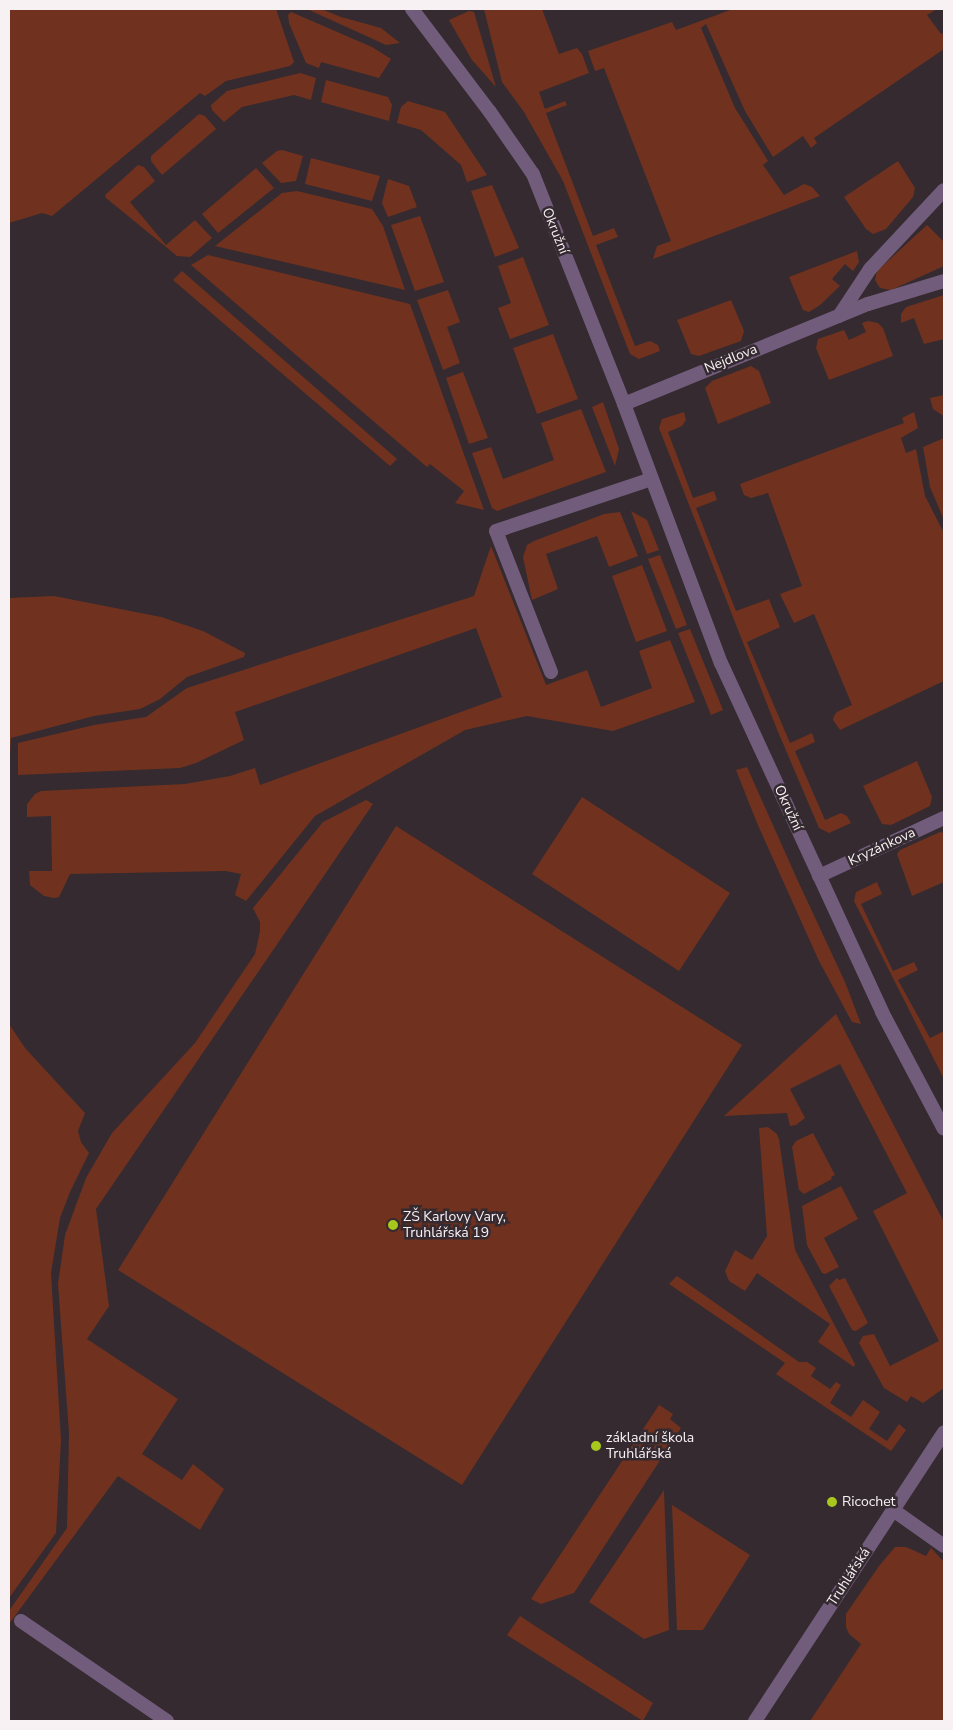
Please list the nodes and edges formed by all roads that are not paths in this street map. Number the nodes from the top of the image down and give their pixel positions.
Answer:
1 (412, 9) edge
2 (944, 190) edge
3 (944, 282) edge
4 (838, 317) junction
5 (624, 404) junction
6 (651, 479) junction
7 (551, 672) dead end
8 (944, 818) edge
9 (819, 876) junction
10 (944, 1129) edge
11 (944, 1432) edge
12 (893, 1510) junction
13 (944, 1546) edge
14 (21, 1621) dead end
15 (167, 1721) edge
16 (755, 1721) edge

1 - 5 street, Okružní
2 - 4 street
3 - 4 street, Nejdlova
4 - 5 street, Nejdlova
5 - 6 street, Okružní
6 - 7 street
6 - 9 street, Okružní
8 - 9 street, Kryzánkova
9 - 10 street, Okružní
11 - 12 street, Truhlářská
12 - 13 street
12 - 16 street, Truhlářská
14 - 15 street

